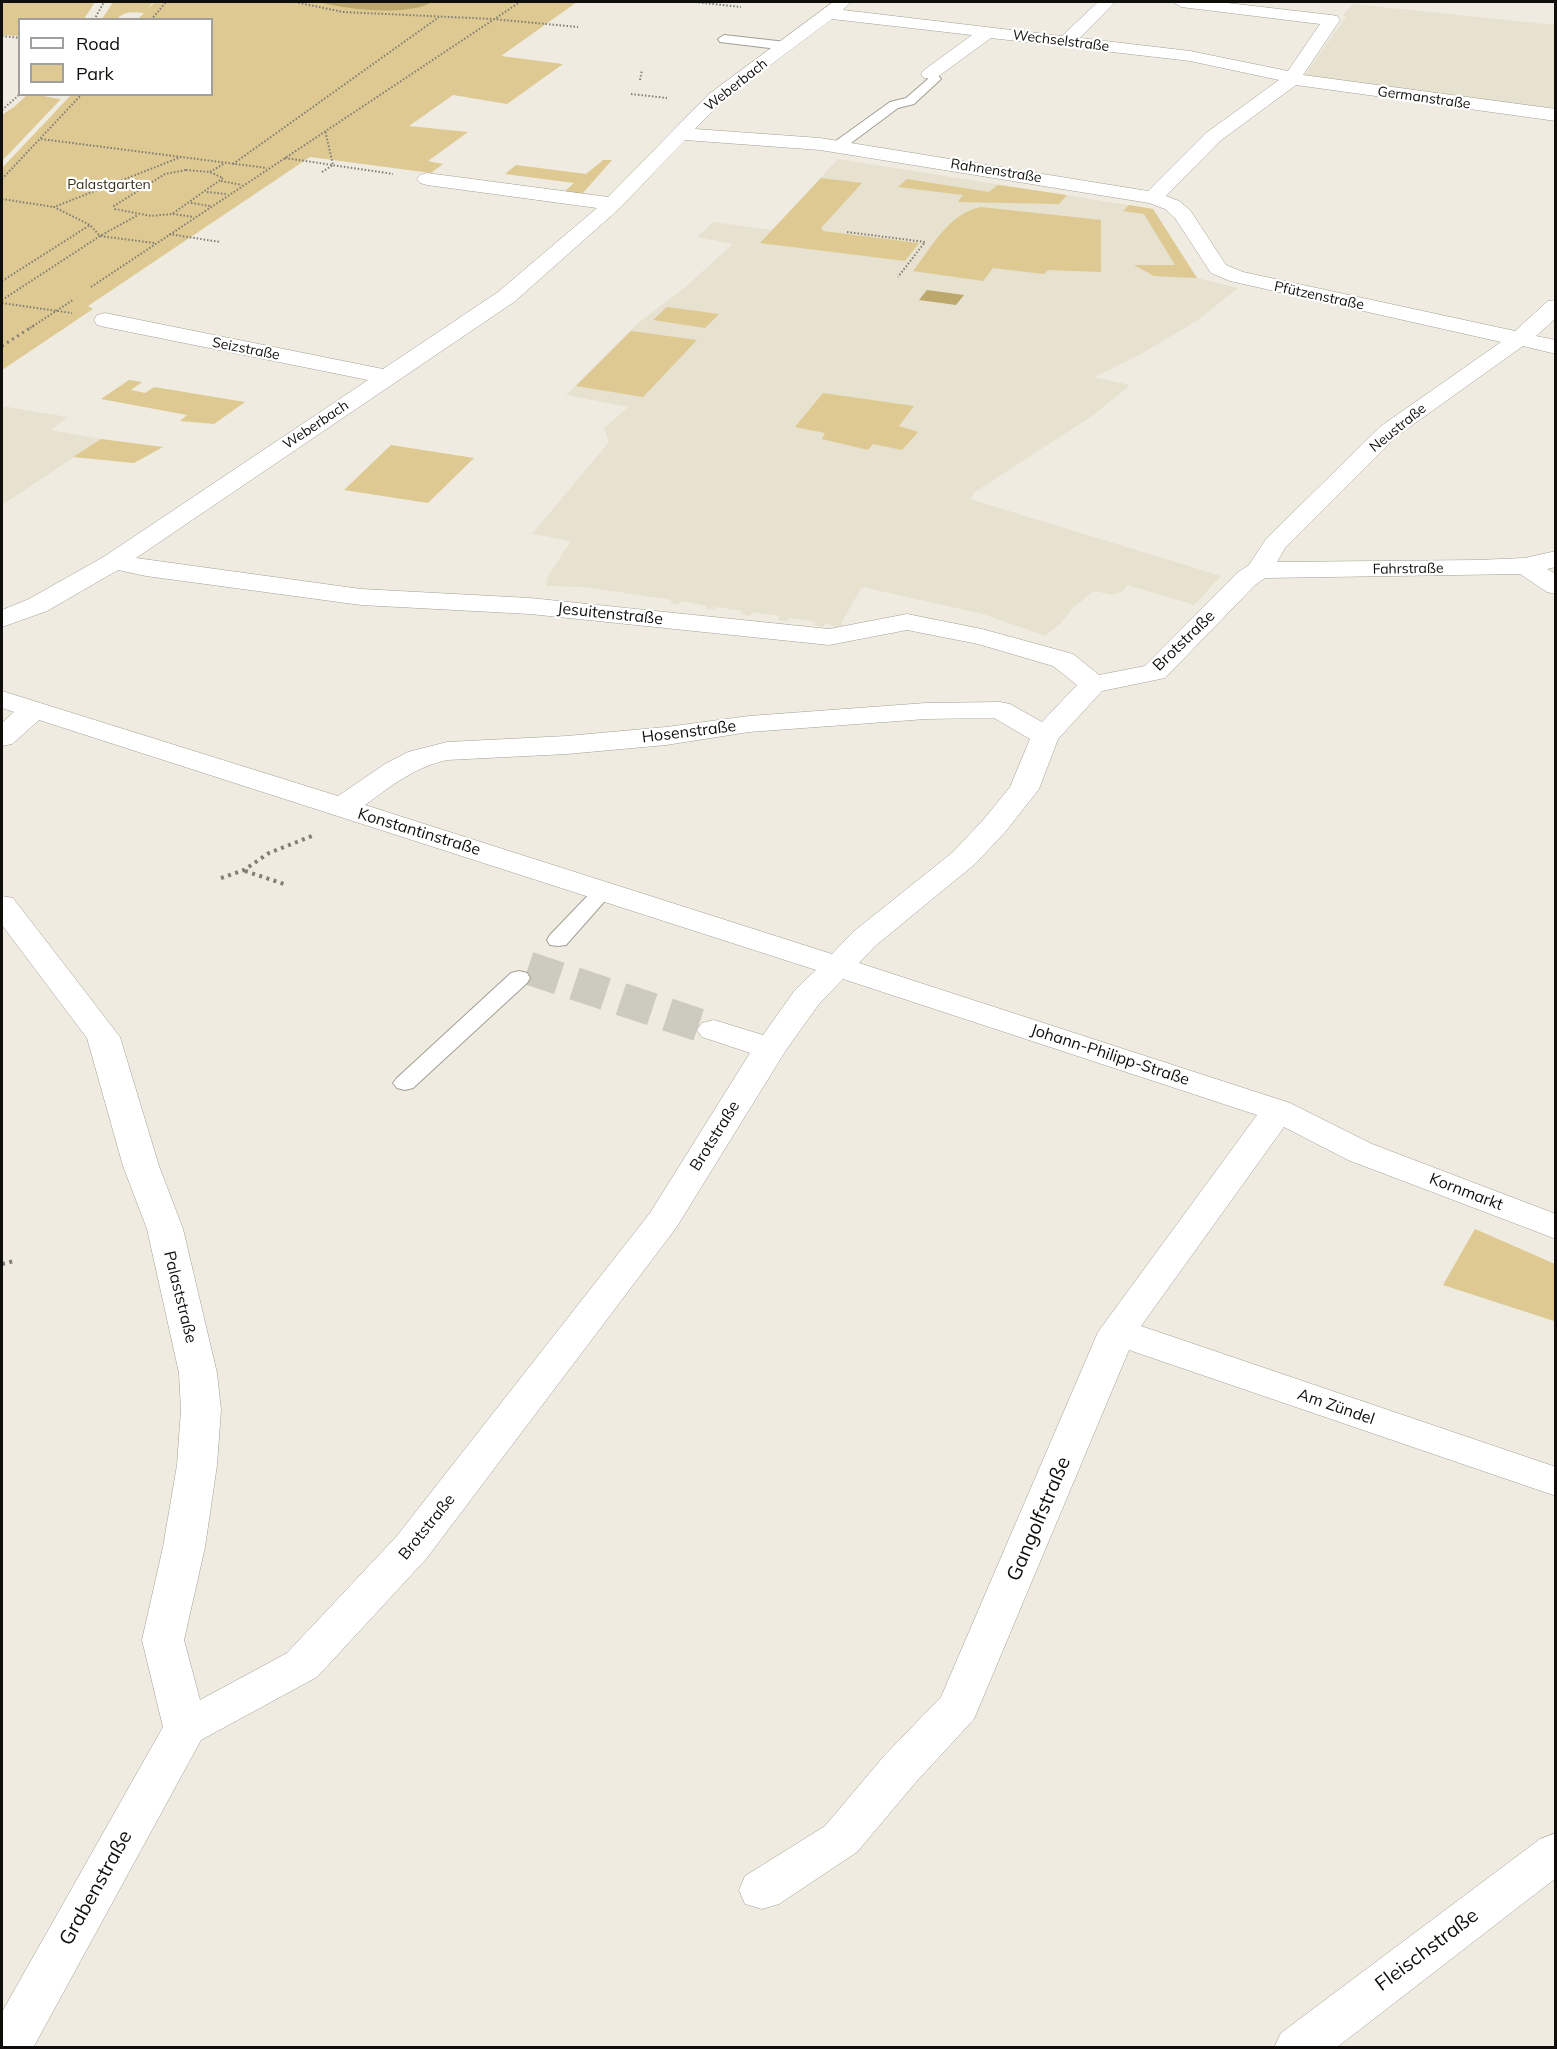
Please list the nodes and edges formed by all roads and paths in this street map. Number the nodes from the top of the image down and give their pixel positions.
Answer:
1 (104, 2) edge
2 (166, 2) edge
3 (295, 2) edge
4 (520, 2) edge
5 (695, 2) edge
6 (843, 2) edge
7 (1107, 2) edge
8 (1181, 2) edge
9 (741, 7) dead end
10 (828, 13) junction
11 (439, 16) junction
12 (95, 18) edge
13 (153, 18) edge
14 (493, 19) junction
15 (578, 27) dead end
16 (988, 32) junction
17 (2, 36) edge
18 (18, 38) edge
19 (724, 39) dead end
20 (1065, 42) junction
21 (786, 46) junction
22 (642, 69) dead end
23 (930, 74) joint
24 (1292, 79) junction
25 (640, 80) dead end
26 (630, 94) dead end
27 (18, 95) edge
28 (80, 96) edge
29 (674, 99) dead end
30 (2, 110) edge
31 (1556, 115) edge
32 (325, 130) junction
33 (679, 134) junction
34 (41, 139) junction
35 (838, 146) junction
36 (181, 157) junction
37 (284, 158) junction
38 (225, 163) junction
39 (233, 164) junction
40 (333, 165) junction
41 (268, 168) junction
42 (366, 170) dead end
43 (210, 172) junction
44 (322, 172) dead end
45 (2, 179) edge
46 (125, 179) junction
47 (426, 179) dead end
48 (221, 181) junction
49 (242, 185) junction
50 (144, 186) junction
51 (207, 192) junction
52 (228, 194) junction
53 (1153, 198) junction
54 (2, 199) edge
55 (190, 202) junction
56 (613, 204) junction
57 (211, 206) junction
58 (54, 207) junction
59 (139, 214) junction
60 (172, 214) junction
61 (195, 216) junction
62 (90, 225) junction
63 (847, 232) dead end
64 (168, 234) junction
65 (100, 236) junction
66 (220, 242) dead end
67 (155, 243) junction
68 (898, 277) dead end
69 (2, 280) edge
70 (86, 291) dead end
71 (76, 298) dead end
72 (2, 302) edge
73 (1556, 306) edge
74 (57, 311) junction
75 (105, 320) dead end
76 (1519, 339) junction
77 (2, 346) edge
78 (1556, 347) edge
79 (387, 376) junction
80 (1556, 559) edge
81 (114, 561) junction
82 (1525, 566) junction
83 (1259, 570) junction
84 (1556, 586) edge
85 (2, 619) edge
86 (1093, 684) junction
87 (2, 699) edge
88 (33, 710) junction
89 (1045, 736) junction
90 (2, 738) edge
91 (341, 808) junction
92 (315, 834) dead end
93 (244, 870) junction
94 (221, 878) dead end
95 (287, 885) dead end
96 (604, 890) junction
97 (2, 905) edge
98 (558, 940) dead end
99 (837, 967) junction
100 (519, 978) dead end
101 (714, 1030) tunnel mouth
102 (770, 1048) junction
103 (405, 1083) dead end
104 (1278, 1110) junction
105 (1377, 1158) joint
106 (1556, 1227) edge
107 (14, 1261) dead end
108 (2, 1263) edge
109 (1118, 1332) junction
110 (1556, 1482) edge
111 (185, 1728) junction
112 (1556, 1852) edge
113 (762, 1890) dead end
114 (7, 2048) edge
115 (1298, 2048) edge

1 - 12 path
2 - 13 path
3 - 11 path
4 - 14 path
5 - 9 path
6 - 10 street, Weberbach
7 - 20 street
8 - 24 street
10 - 16 street, Wechselstraße
10 - 21 street, Weberbach
11 - 14 path
11 - 39 path
14 - 15 path
14 - 32 path
16 - 20 street, Wechselstraße
16 - 23 street
17 - 18 path
19 - 21 lane
20 - 24 street, Wechselstraße
21 - 33 street, Weberbach
22 - 25 path
23 - 35 lane
24 - 31 street, Germanstraße
24 - 53 street
26 - 29 path
27 - 30 path
28 - 34 path
32 - 37 path
32 - 40 path
33 - 35 street, Rahnenstraße
33 - 56 street, Weberbach
34 - 36 path
34 - 45 path
35 - 53 street, Rahnenstraße
36 - 38 path
36 - 46 path
37 - 40 path
37 - 41 path
38 - 39 path
38 - 43 path
39 - 41 path
40 - 42 path
40 - 44 path
41 - 49 path
43 - 48 path
43 - 50 path
46 - 50 path
46 - 58 path
47 - 56 street
48 - 49 path
48 - 51 path
49 - 52 path
50 - 59 path
51 - 52 path
51 - 55 path
52 - 57 path
53 - 76 street, Pfützenstraße
54 - 58 path
55 - 57 path
55 - 60 path
56 - 79 street, Weberbach
57 - 61 path
58 - 62 path
59 - 60 path
59 - 65 path
60 - 61 path
61 - 64 path
62 - 65 path
62 - 69 path
63 - 68 path
64 - 66 path
64 - 67 path
65 - 67 path
65 - 72 path
67 - 70 path
71 - 74 path
72 - 74 path
73 - 76 street, Neustraße
74 - 77 path
75 - 79 street, Seizstraße
76 - 78 street, Pfützenstraße
76 - 83 street, Neustraße
79 - 81 street, Weberbach
80 - 82 street, Fahrstraße
81 - 85 street, Weberbach
81 - 86 street, Jesuitenstraße
82 - 83 street, Fahrstraße
82 - 84 street
83 - 86 street, Brotstraße
86 - 89 street, Brotstraße
87 - 88 street, Konstantinstraße
88 - 90 street
88 - 91 street, Konstantinstraße
89 - 91 street, Hosenstraße
89 - 99 street, Brotstraße
91 - 96 street, Konstantinstraße
92 - 93 path
93 - 94 path
93 - 95 path
96 - 98 lane
96 - 99 street, Konstantinstraße
97 - 111 street, Palaststraße
99 - 102 street, Brotstraße
99 - 104 street, Johann-Philipp-Straße
100 - 103 lane
101 - 102 street
102 - 111 street, Brotstraße
104 - 105 street, Johann-Philipp-Straße
104 - 109 street, Gangolfstraße
105 - 106 street, Kornmarkt
107 - 108 path
109 - 110 street, Am Zündel
109 - 113 street, Gangolfstraße
111 - 114 street, Grabenstraße
112 - 115 street, Fleischstraße

